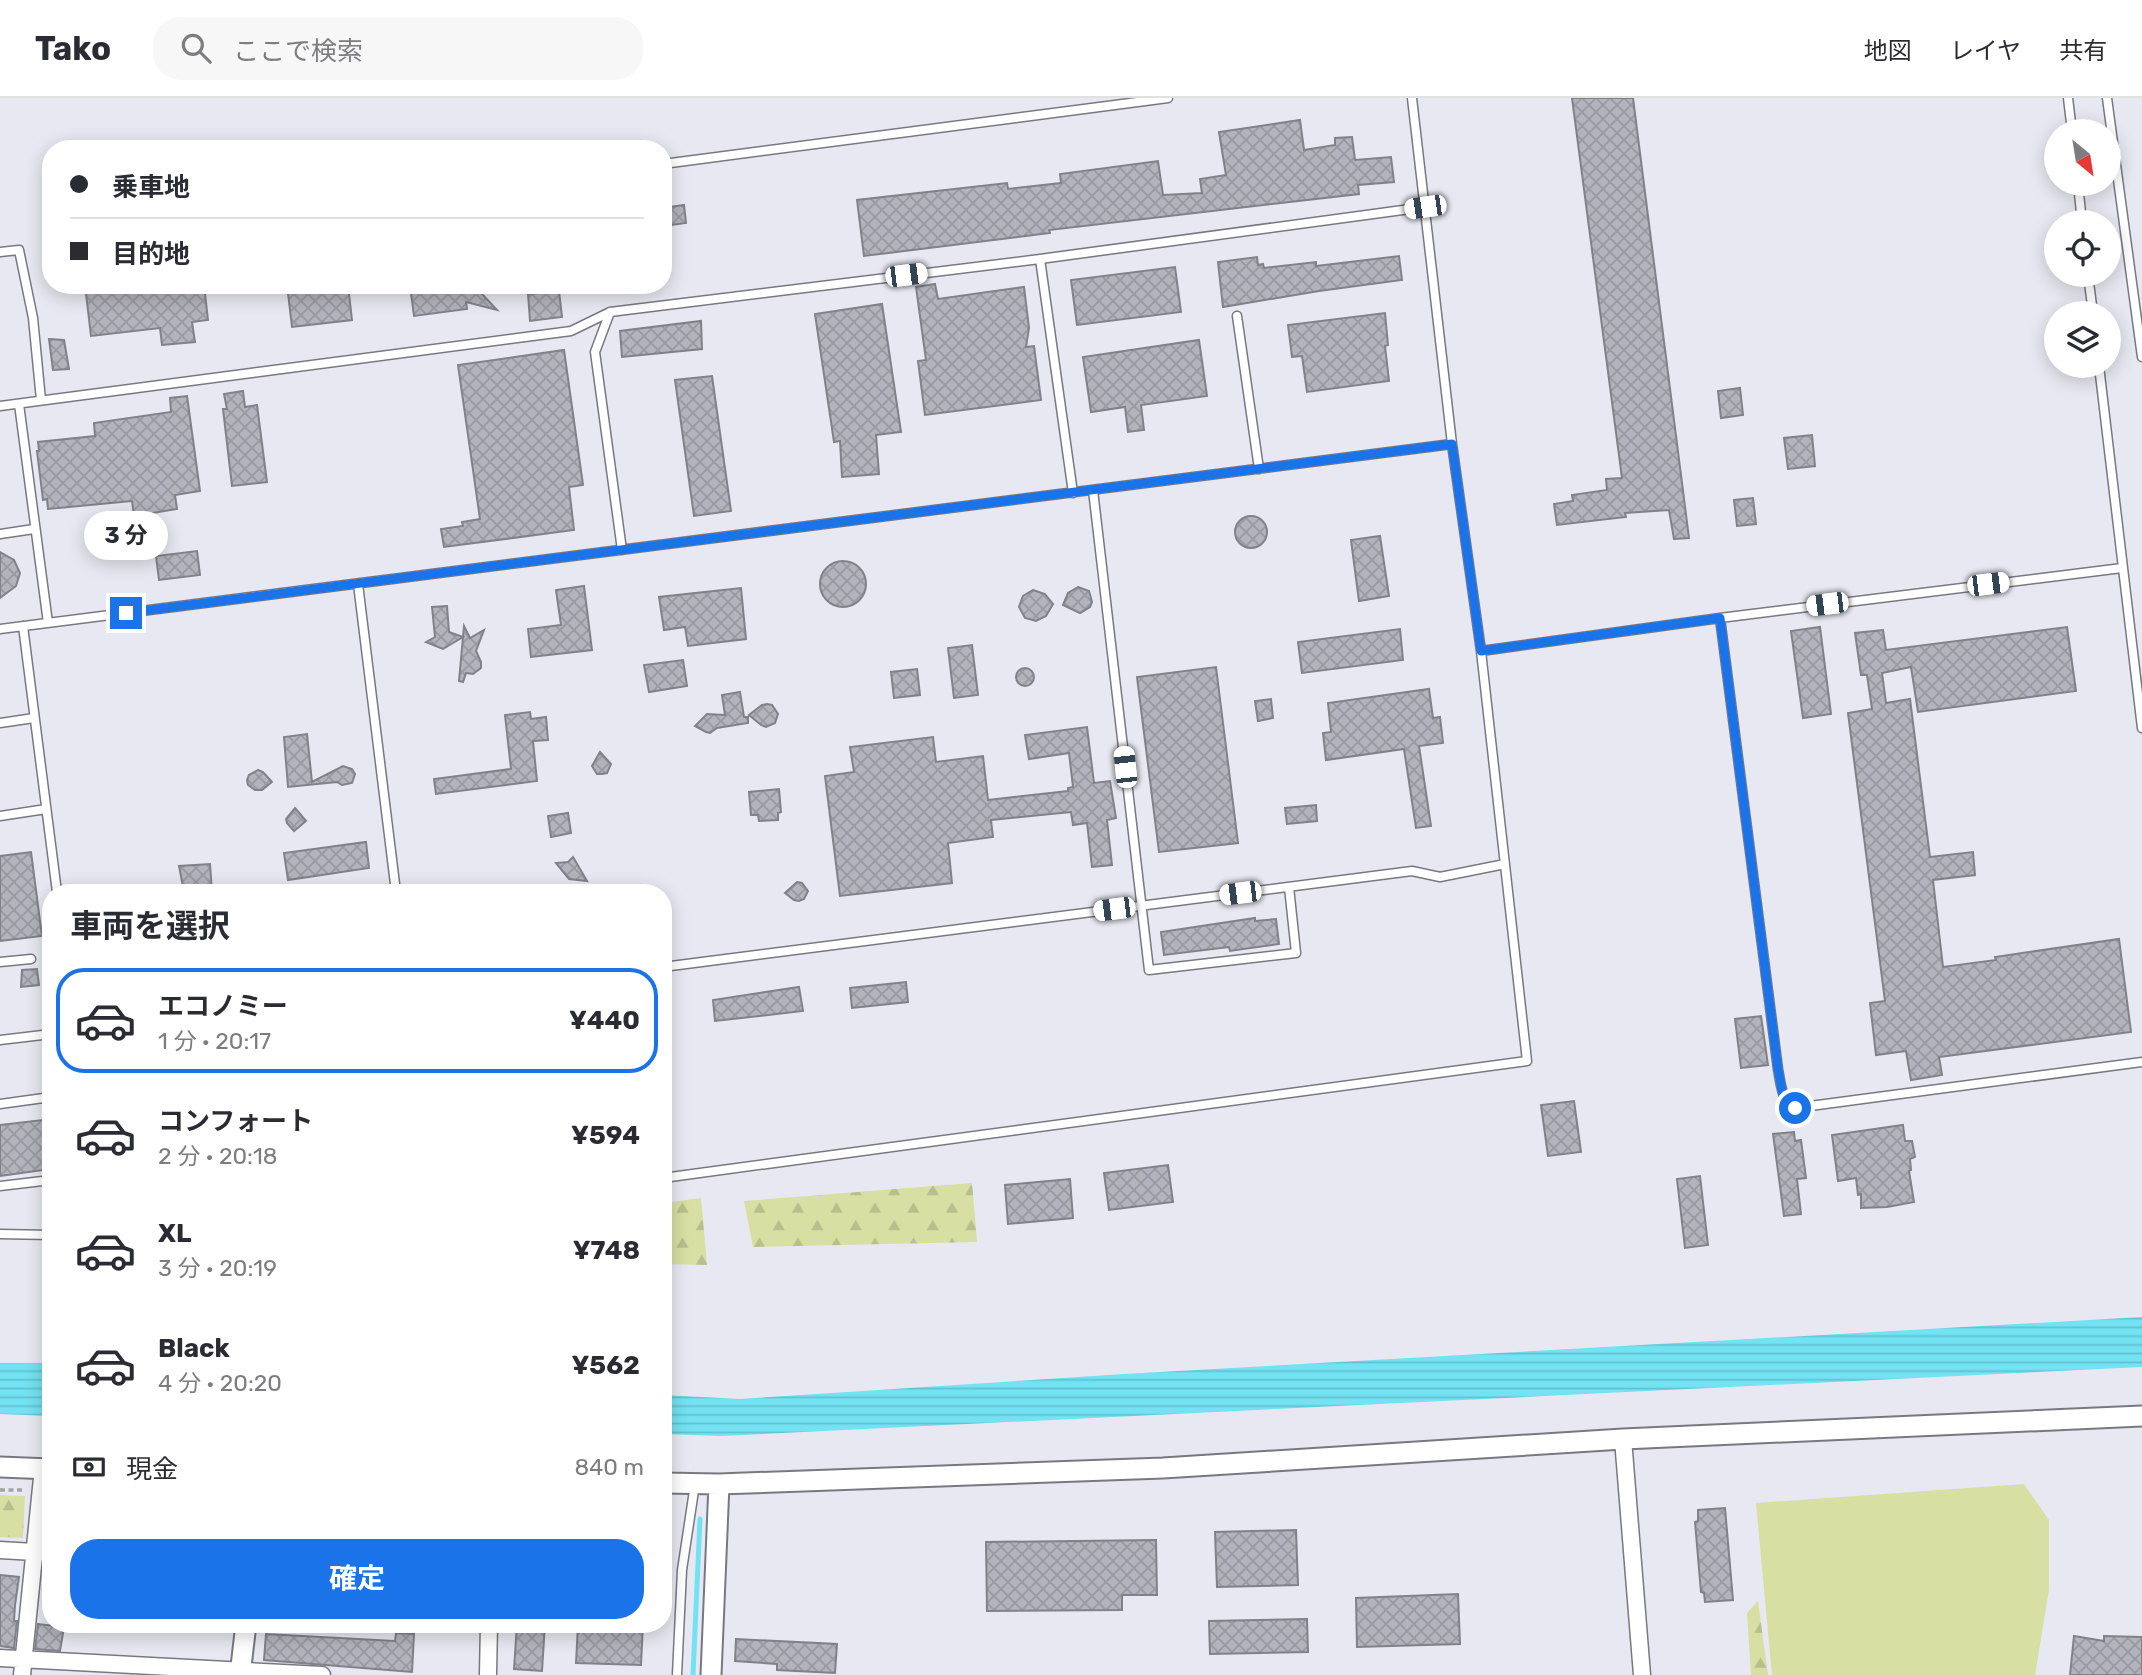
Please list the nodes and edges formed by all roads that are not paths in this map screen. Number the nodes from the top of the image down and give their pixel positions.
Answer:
1 (1168, 98) edge
2 (1412, 98) edge
3 (2068, 98) edge
4 (2107, 98) edge
5 (2071, 119) edge
6 (672, 163) edge
7 (1425, 207) junction
8 (0, 252) edge
9 (1040, 259) junction
10 (610, 312) junction
11 (1237, 316) dead end
12 (2142, 357) edge
13 (2100, 378) edge
14 (41, 400) junction
15 (19, 404) junction
16 (0, 406) edge
17 (1452, 444) junction
18 (1259, 469) junction
19 (1093, 490) junction
20 (1073, 493) junction
21 (34, 529) junction
22 (0, 534) edge
23 (622, 550) junction
24 (2122, 568) junction
25 (358, 584) junction
26 (1720, 618) junction
27 (48, 623) junction
28 (23, 626) junction
29 (0, 629) edge
30 (1481, 651) junction
31 (34, 718) junction
32 (0, 723) edge
33 (2142, 728) edge
34 (46, 809) junction
35 (0, 816) edge
36 (1505, 864) junction
37 (56, 884) edge
38 (395, 884) edge
39 (1289, 887) junction
40 (1140, 906) junction
41 (31, 959) dead end
42 (0, 962) edge
43 (672, 966) edge
44 (42, 1035) edge
45 (0, 1040) edge
46 (2142, 1062) edge
47 (42, 1098) edge
48 (0, 1104) edge
49 (672, 1177) edge
50 (42, 1181) edge
51 (0, 1186) edge
52 (0, 1234) edge
53 (42, 1235) edge
54 (2142, 1416) edge
55 (1623, 1439) junction
56 (0, 1468) edge
57 (42, 1469) edge
58 (672, 1483) edge
59 (695, 1484) junction
60 (42, 1485) edge
61 (719, 1485) junction
62 (0, 1550) edge
63 (33, 1552) junction
64 (42, 1552) edge
65 (245, 1633) edge
66 (489, 1633) edge
67 (0, 1658) edge
68 (22, 1667) edge
69 (154, 1671) edge
70 (240, 1673) edge
71 (322, 1675) edge
72 (488, 1675) edge
73 (677, 1675) edge
74 (710, 1675) edge
75 (1642, 1675) edge

1 - 6 lane
2 - 7 lane
3 - 5 lane
4 - 12 lane
7 - 9 lane
7 - 17 lane
8 - 14 lane
9 - 10 lane
9 - 20 lane
10 - 14 lane
10 - 23 lane
11 - 18 lane
13 - 24 lane
14 - 15 lane
15 - 16 lane
15 - 21 lane
17 - 18 lane
17 - 30 lane
18 - 19 lane
19 - 20 lane
19 - 40 lane
20 - 23 lane
21 - 22 lane
21 - 27 lane
23 - 25 lane
24 - 26 lane
24 - 33 lane
25 - 27 lane
25 - 38 lane
26 - 30 lane
26 - 46 lane
27 - 28 lane
28 - 29 lane
28 - 31 lane
30 - 36 lane
31 - 32 lane
31 - 34 lane
34 - 35 lane
34 - 37 lane
36 - 39 lane
36 - 49 lane
39 - 40 lane
39 - 40 lane
40 - 43 lane
41 - 42 lane
44 - 45 lane
47 - 48 lane
50 - 51 lane
52 - 53 lane
54 - 55 street
55 - 61 street
55 - 75 street
56 - 57 street
58 - 59 street
59 - 61 street
59 - 73 lane
60 - 63 street
61 - 74 street
62 - 63 street
63 - 64 street
63 - 68 street
65 - 70 street
66 - 72 street
67 - 68 street
68 - 69 street
69 - 70 street
70 - 71 street

